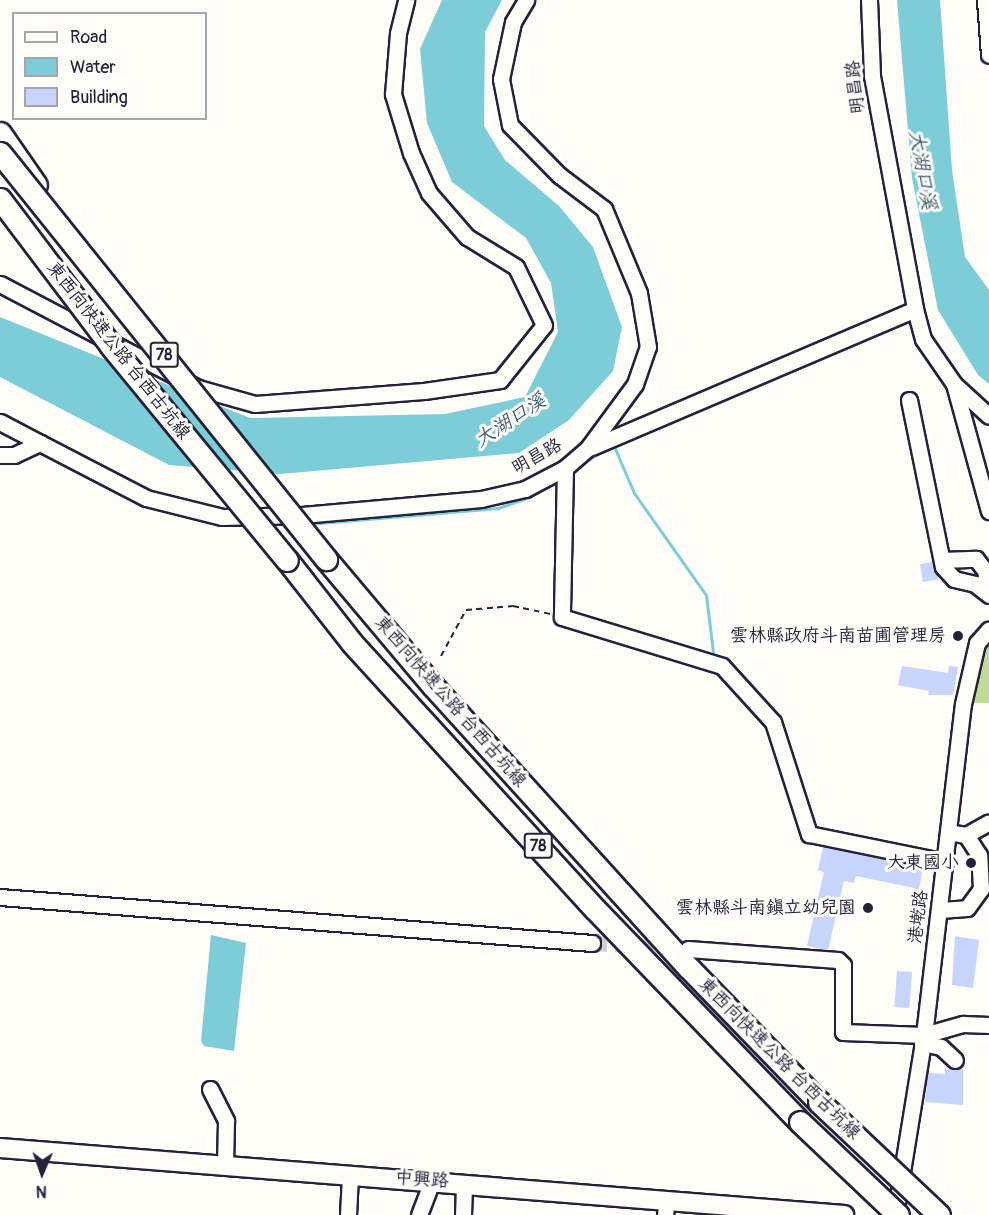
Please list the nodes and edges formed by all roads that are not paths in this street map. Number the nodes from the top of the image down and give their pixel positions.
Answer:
1 (406, 0) edge
2 (526, 0) edge
3 (869, 0) edge
4 (985, 0) edge
5 (989, 56) edge
6 (0, 133) edge
7 (0, 153) edge
8 (4, 205) edge
9 (72, 241) junction
10 (0, 284) edge
11 (915, 309) junction
12 (954, 384) junction
13 (909, 400) dead end
14 (989, 416) edge
15 (0, 422) edge
16 (34, 446) junction
17 (588, 448) junction
18 (0, 455) edge
19 (565, 468) junction
20 (989, 511) edge
21 (942, 560) junction
22 (987, 593) edge
23 (989, 629) edge
24 (989, 822) edge
25 (948, 832) junction
26 (966, 835) junction
27 (945, 862) junction
28 (0, 897) edge
29 (940, 910) junction
30 (592, 943) tunnel mouth
31 (688, 949) tunnel mouth
32 (989, 1025) edge
33 (923, 1039) junction
34 (955, 1060) dead end
35 (210, 1089) dead end
36 (0, 1148) edge
37 (225, 1165) junction
38 (350, 1175) junction
39 (432, 1181) junction
40 (464, 1184) junction
41 (666, 1207) edge
42 (348, 1215) edge
43 (419, 1215) edge
44 (463, 1215) edge
45 (844, 1215) edge
46 (897, 1215) edge
47 (939, 1215) edge

1 - 10 street
2 - 17 street, 明昌路
3 - 11 street, 明昌路
4 - 5 street
6 - 9 highway, bridge
7 - 9 highway, 東西向快速公路 台西古坑線 / 78, bridge
8 - 46 highway, 東西向快速公路 台西古坑線 / 78, bridge
9 - 47 highway, 東西向快速公路 台西古坑線 / 78, bridge
11 - 12 street, 明昌路
11 - 17 street
12 - 14 street
12 - 20 street, 明昌路
13 - 21 street
15 - 16 street, 明昌路
16 - 18 street
16 - 19 street, 明昌路
17 - 19 street, 明昌路
19 - 27 street
21 - 22 street
21 - 22 street
23 - 25 street, 港墘路
24 - 26 street
25 - 26 street
25 - 27 street, 港墘路
26 - 29 street
27 - 29 street, 港墘路
28 - 30 street
29 - 33 street, 港墘路
31 - 33 street
32 - 33 street
33 - 34 street
33 - 46 street, 港墘路
35 - 37 street
36 - 37 main road, 中興路
37 - 38 main road, 中興路
38 - 39 main road, 中興路
38 - 42 street
39 - 40 main road, 中興路
39 - 43 street
40 - 41 main road, 中興路
40 - 44 street
41 - 45 main road, 中興路

